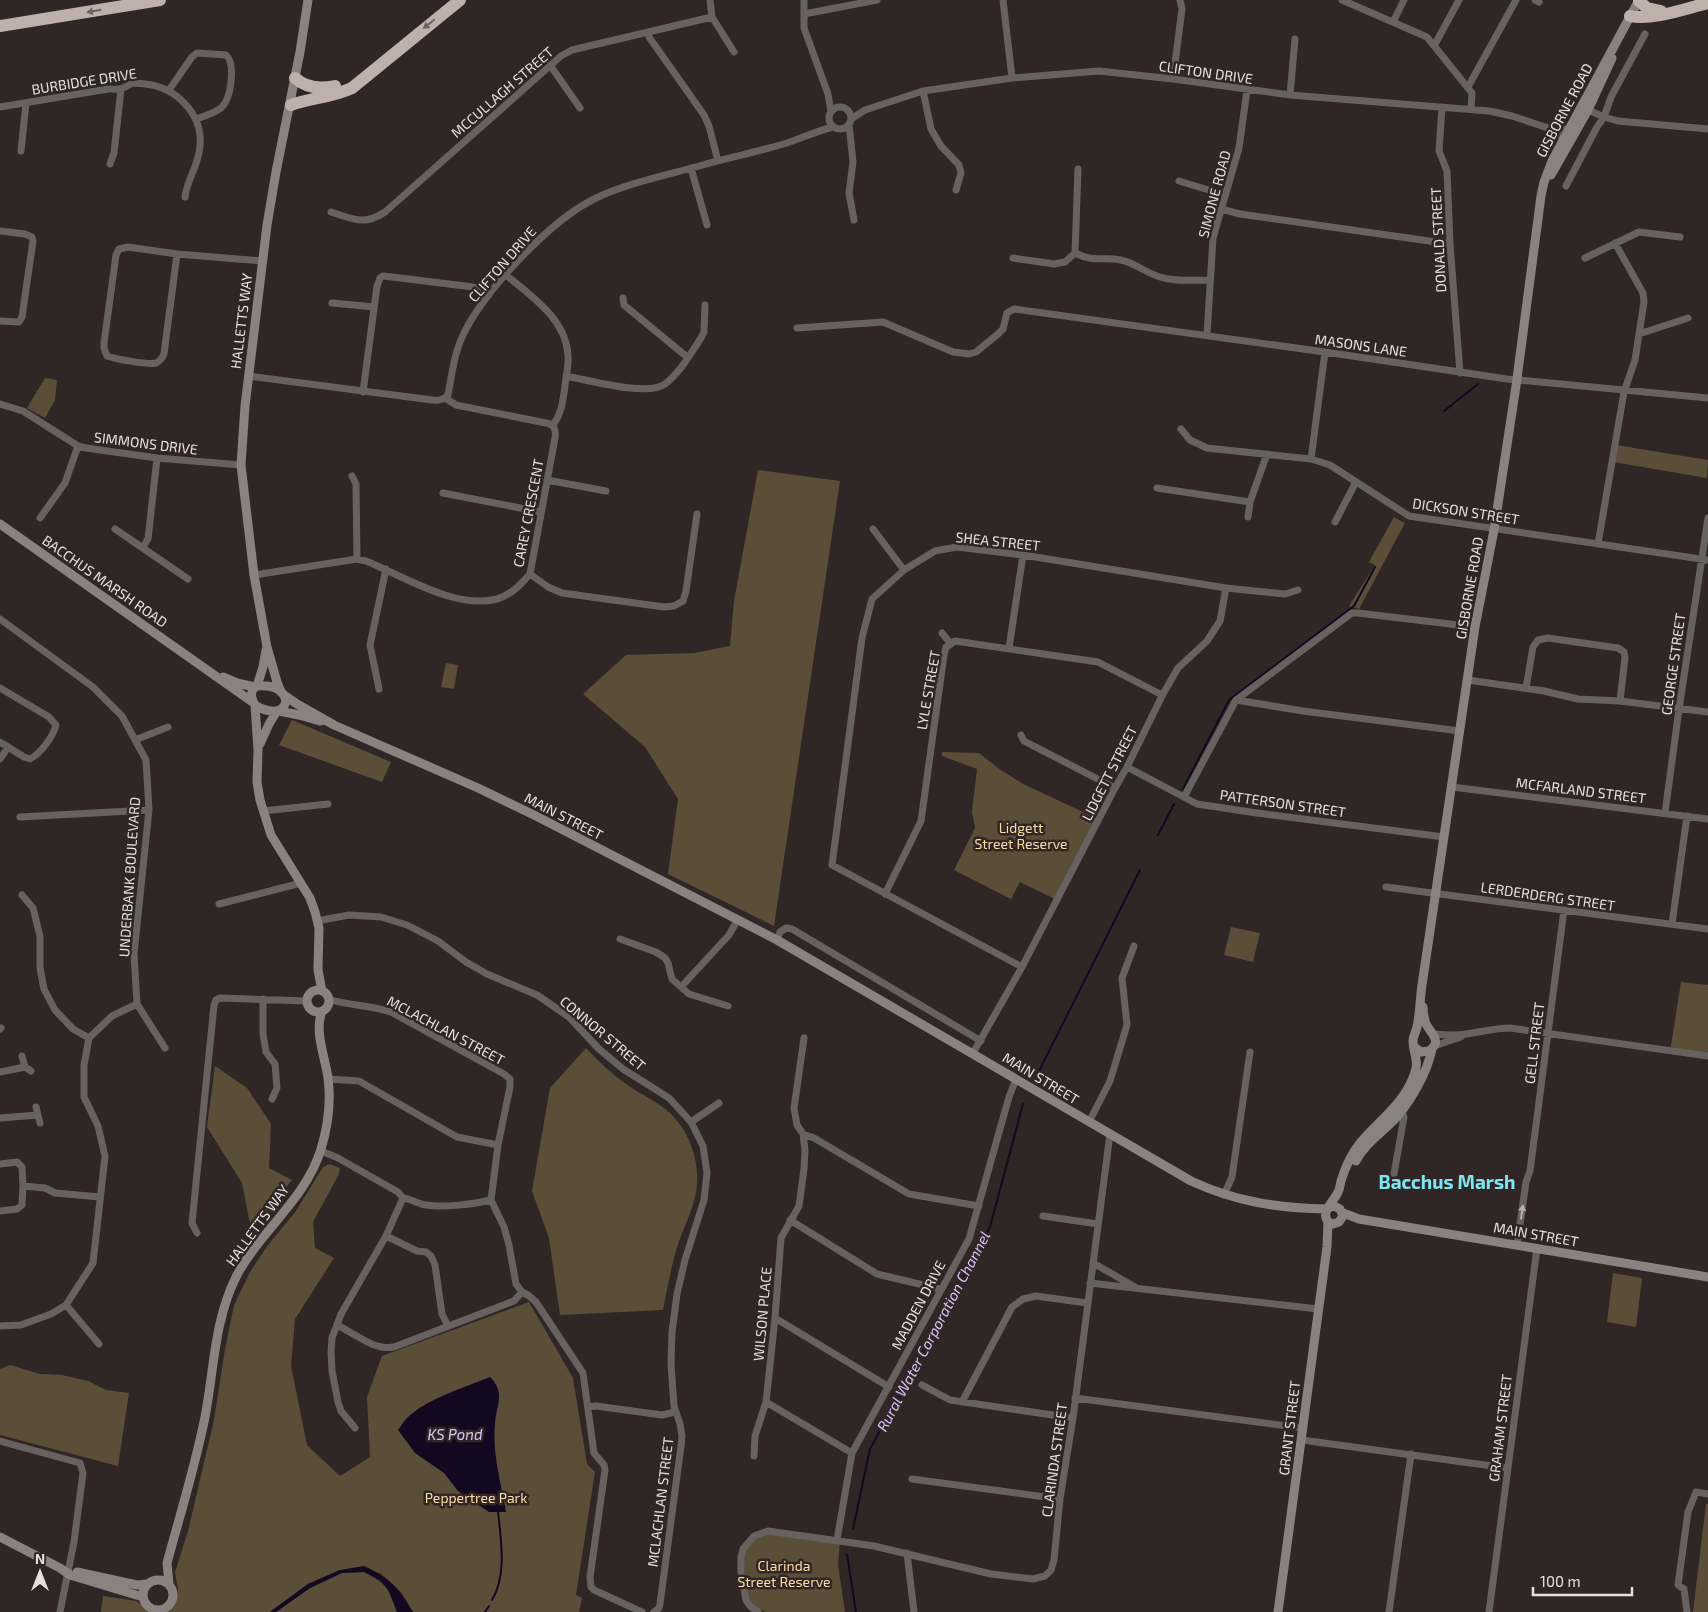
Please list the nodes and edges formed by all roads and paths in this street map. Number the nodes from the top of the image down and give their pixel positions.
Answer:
1 (160, 0) edge
2 (308, 0) edge
3 (460, 0) edge
4 (710, 0) edge
5 (804, 0) edge
6 (877, 0) edge
7 (1003, 0) edge
8 (1180, 0) edge
9 (1404, 0) edge
10 (1458, 0) edge
11 (1516, 0) edge
12 (1639, 0) edge
13 (1347, 1) edge
14 (1708, 3) edge
15 (1674, 11) junction
16 (804, 14) junction
17 (1630, 16) junction
18 (712, 17) junction
19 (1393, 22) junction
20 (0, 26) edge
21 (648, 32) junction
22 (1645, 34) dead end
23 (1295, 39) dead end
24 (1434, 46) junction
25 (400, 49) junction
26 (734, 52) dead end
27 (550, 65) junction
28 (295, 78) junction
29 (1012, 78) junction
30 (1173, 79) junction
31 (1468, 87) junction
32 (121, 89) junction
33 (169, 90) junction
34 (1247, 90) junction
35 (923, 92) junction
36 (828, 94) junction
37 (1290, 96) junction
38 (26, 103) junction
39 (291, 105) junction
40 (0, 107) edge
41 (1442, 107) junction
42 (580, 108) dead end
43 (1585, 108) junction
44 (844, 109) junction
45 (1471, 109) junction
46 (865, 110) junction
47 (830, 115) junction
48 (1604, 117) junction
49 (196, 119) junction
50 (850, 122) junction
51 (1545, 127) junction
52 (836, 128) junction
53 (1708, 129) edge
54 (817, 131) junction
55 (1572, 132) junction
56 (1567, 141) junction
57 (850, 144) junction
58 (20, 151) dead end
59 (718, 161) junction
60 (110, 164) dead end
61 (691, 168) junction
62 (1078, 169) dead end
63 (1179, 181) dead end
64 (1566, 186) dead end
65 (956, 190) dead end
66 (1225, 195) junction
67 (185, 197) dead end
68 (1221, 209) junction
69 (331, 212) dead end
70 (854, 220) dead end
71 (706, 225) dead end
72 (0, 231) edge
73 (1680, 237) dead end
74 (1616, 243) junction
75 (1450, 244) junction
76 (1075, 253) junction
77 (177, 254) junction
78 (1013, 258) dead end
79 (1585, 258) dead end
80 (262, 261) junction
81 (506, 275) junction
82 (1210, 280) junction
83 (489, 296) junction
84 (622, 298) dead end
85 (332, 303) dead end
86 (705, 305) dead end
87 (374, 307) junction
88 (1688, 318) dead end
89 (0, 321) edge
90 (797, 328) dead end
91 (1639, 334) junction
92 (1207, 335) junction
93 (1325, 352) junction
94 (687, 358) junction
95 (1460, 372) junction
96 (248, 376) junction
97 (566, 376) junction
98 (1517, 380) junction
99 (363, 392) junction
100 (1624, 392) junction
101 (445, 398) junction
102 (1708, 398) edge
103 (0, 404) edge
104 (553, 426) junction
105 (1181, 429) dead end
106 (78, 446) junction
107 (1267, 454) junction
108 (157, 458) junction
109 (1311, 459) junction
110 (241, 465) junction
111 (352, 476) dead end
112 (547, 480) junction
113 (1356, 482) junction
114 (1156, 488) dead end
115 (606, 491) dead end
116 (443, 494) dead end
117 (1250, 502) junction
118 (541, 512) junction
119 (696, 514) dead end
120 (1248, 517) dead end
121 (40, 518) dead end
122 (1708, 518) edge
123 (1336, 522) dead end
124 (0, 524) edge
125 (115, 529) dead end
126 (873, 529) dead end
127 (1494, 530) junction
128 (1598, 544) junction
129 (143, 547) junction
130 (1023, 556) junction
131 (357, 558) junction
132 (1705, 560) edge
133 (386, 569) junction
134 (904, 570) junction
135 (530, 574) junction
136 (254, 575) junction
137 (188, 579) dead end
138 (1226, 588) junction
139 (1298, 590) dead end
140 (0, 620) edge
141 (1475, 627) junction
142 (942, 633) dead end
143 (951, 644) junction
144 (267, 647) junction
145 (1008, 648) junction
146 (195, 660) junction
147 (1468, 680) junction
148 (256, 686) junction
149 (0, 688) edge
150 (1526, 688) junction
151 (379, 689) dead end
152 (283, 693) junction
153 (1162, 696) junction
154 (1236, 700) junction
155 (1620, 701) junction
156 (254, 704) junction
157 (1679, 709) junction
158 (278, 711) junction
159 (1708, 712) edge
160 (334, 724) junction
161 (168, 727) dead end
162 (1460, 731) junction
163 (1021, 735) dead end
164 (136, 740) junction
165 (0, 742) edge
166 (8, 747) junction
167 (258, 750) junction
168 (0, 759) edge
169 (1127, 767) junction
170 (1452, 786) junction
171 (1114, 788) junction
172 (1184, 797) junction
173 (328, 804) dead end
174 (149, 810) junction
175 (263, 811) junction
176 (1665, 813) junction
177 (1687, 816) junction
178 (20, 817) dead end
179 (1708, 819) edge
180 (1444, 837) junction
181 (301, 883) junction
182 (1386, 887) dead end
183 (1436, 893) junction
184 (885, 894) junction
185 (22, 895) dead end
186 (219, 904) dead end
187 (1564, 910) junction
188 (738, 919) junction
189 (317, 921) junction
190 (1672, 924) junction
191 (1708, 929) edge
192 (620, 939) dead end
193 (778, 940) junction
194 (1134, 946) dead end
195 (1022, 967) junction
196 (1422, 984) junction
197 (680, 987) junction
198 (318, 991) junction
199 (263, 999) junction
200 (306, 1001) junction
201 (137, 1004) junction
202 (728, 1006) dead end
203 (322, 1010) junction
204 (1416, 1032) junction
205 (1548, 1032) junction
206 (1432, 1033) junction
207 (1466, 1034) junction
208 (90, 1038) junction
209 (804, 1038) dead end
210 (981, 1041) junction
211 (1414, 1047) junction
212 (1433, 1047) junction
213 (165, 1048) dead end
214 (1250, 1052) dead end
215 (973, 1053) junction
216 (22, 1056) dead end
217 (1708, 1056) edge
218 (0, 1072) edge
219 (328, 1079) junction
220 (1016, 1079) junction
221 (272, 1099) dead end
222 (719, 1103) dead end
223 (36, 1107) dead end
224 (1401, 1110) junction
225 (38, 1115) junction
226 (0, 1118) edge
227 (690, 1122) junction
228 (1089, 1122) junction
229 (40, 1123) dead end
230 (803, 1134) junction
231 (1110, 1134) junction
232 (498, 1146) junction
233 (321, 1150) junction
234 (0, 1164) edge
235 (1394, 1174) dead end
236 (23, 1186) junction
237 (1224, 1195) junction
238 (100, 1197) junction
239 (403, 1198) junction
240 (491, 1200) junction
241 (979, 1206) junction
242 (1328, 1208) junction
243 (1303, 1209) junction
244 (0, 1211) edge
245 (1043, 1216) dead end
246 (1341, 1217) junction
247 (790, 1220) junction
248 (1327, 1221) junction
249 (1098, 1224) junction
250 (197, 1233) dead end
251 (386, 1236) junction
252 (1517, 1245) junction
253 (1327, 1248) junction
254 (1536, 1248) junction
255 (1093, 1263) junction
256 (1708, 1277) edge
257 (1090, 1283) junction
258 (940, 1289) junction
259 (1140, 1290) junction
260 (522, 1292) junction
261 (1087, 1303) junction
262 (66, 1305) junction
263 (1318, 1310) junction
264 (775, 1318) junction
265 (337, 1325) junction
266 (0, 1326) edge
267 (448, 1326) junction
268 (100, 1344) dead end
269 (671, 1364) joint
270 (922, 1385) dead end
271 (889, 1387) junction
272 (1075, 1398) junction
273 (766, 1402) junction
274 (962, 1402) junction
275 (588, 1407) junction
276 (675, 1412) junction
277 (1073, 1418) junction
278 (354, 1428) dead end
279 (1303, 1428) junction
280 (0, 1440) edge
281 (1302, 1440) junction
282 (852, 1453) junction
283 (1411, 1454) junction
284 (754, 1456) dead end
285 (1507, 1468) junction
286 (912, 1479) dead end
287 (1708, 1494) edge
288 (1060, 1499) junction
289 (0, 1537) edge
290 (837, 1540) junction
291 (907, 1552) junction
292 (166, 1563) junction
293 (66, 1570) junction
294 (152, 1582) junction
295 (169, 1584) junction
296 (147, 1605) edge
297 (161, 1611) edge
298 (60, 1612) edge
299 (642, 1612) edge
300 (654, 1612) edge
301 (758, 1612) edge
302 (914, 1612) edge
303 (1278, 1612) edge
304 (1389, 1612) edge
305 (1489, 1612) edge
306 (1687, 1612) edge

1 -> 20 highway
2 - 28 main road, HALLETTS WAY
3 -> 25 highway
4 - 18 street
5 - 16 street
6 - 16 street
7 - 29 street
8 - 30 street
9 - 19 street
10 - 24 street
11 - 31 street
12 - 15 highway
12 - 17 main road, GISBORNE ROAD
13 - 19 street
14 - 15 highway
15 - 17 highway
16 - 36 street
17 - 43 main road, GISBORNE ROAD
18 - 21 street, MCCULLAGH STREET
18 - 26 street
19 - 24 street
21 - 27 street, MCCULLAGH STREET
21 - 59 street
22 - 48 street
23 - 37 street
24 - 31 street
25 - 28 highway
25 - 39 highway
27 - 42 street
27 - 69 street, MCCULLAGH STREET
28 - 39 main road, HALLETTS WAY
29 - 30 street, CLIFTON DRIVE
29 - 35 street, CLIFTON DRIVE
30 - 34 street, CLIFTON DRIVE
31 - 45 street
32 - 33 street, BURBIDGE DRIVE
32 - 38 street, BURBIDGE DRIVE
32 - 60 street
33 - 49 street
33 - 49 street
34 - 37 street, CLIFTON DRIVE
34 - 66 street, SIMONE ROAD
35 - 46 street, CLIFTON DRIVE
35 - 65 street
36 - 44 street
36 - 47 street
37 - 41 street, CLIFTON DRIVE
38 - 40 street, BURBIDGE DRIVE
38 - 58 street
39 - 80 main road, HALLETTS WAY
41 - 45 street, CLIFTON DRIVE
41 - 75 street, DONALD STREET
43 - 48 street
43 - 55 main road, GISBORNE ROAD
44 - 46 street, CLIFTON DRIVE
44 - 47 street
44 - 50 street
45 - 51 street, CLIFTON DRIVE
46 - 50 street, CLIFTON DRIVE
47 - 52 street
47 - 54 street, CLIFTON DRIVE
48 - 53 street
48 - 64 street
49 - 67 street
50 - 52 street
50 - 57 street
51 - 55 street
51 - 56 street
52 - 54 street, CLIFTON DRIVE
52 - 57 street
54 - 59 street, CLIFTON DRIVE
55 - 56 main road, GISBORNE ROAD
56 - 98 main road, GISBORNE ROAD
57 - 70 street
59 - 61 street, CLIFTON DRIVE
61 - 71 street
61 - 81 street, CLIFTON DRIVE
62 - 76 street
63 - 66 street
66 - 68 street, SIMONE ROAD
68 - 75 street
68 - 82 street, SIMONE ROAD
72 - 89 street
73 - 74 street
74 - 79 street
74 - 91 street
75 - 95 street, DONALD STREET
76 - 78 street
76 - 82 street
77 - 77 street
77 - 80 street
80 - 96 main road, HALLETTS WAY
81 - 83 street, CLIFTON DRIVE
81 - 97 street
82 - 92 street, SIMONE ROAD
83 - 87 street
83 - 101 street, CLIFTON DRIVE
84 - 94 street
85 - 87 street
86 - 94 street
87 - 99 street
88 - 91 street
90 - 92 street, MASONS LANE
91 - 100 street
92 - 93 street, MASONS LANE
93 - 95 street, MASONS LANE
93 - 109 street
94 - 97 street
95 - 98 street, MASONS LANE
96 - 99 street
96 - 110 main road, HALLETTS WAY
97 - 104 street
98 - 100 street, MASONS LANE
98 - 127 main road, GISBORNE ROAD
99 - 101 street
100 - 102 street, MASONS LANE
100 - 128 street
101 - 104 street
103 - 106 street, SIMMONS DRIVE
104 - 112 street, CAREY CRESCENT
105 - 107 street, DICKSON STREET
106 - 108 street, SIMMONS DRIVE
106 - 121 street
107 - 109 street, DICKSON STREET
107 - 117 street
108 - 110 street, SIMMONS DRIVE
108 - 129 street
109 - 113 street, DICKSON STREET
110 - 136 main road, HALLETTS WAY
111 - 131 street
112 - 115 street
112 - 118 street, CAREY CRESCENT
113 - 123 street
113 - 127 street, DICKSON STREET
114 - 117 street
116 - 118 street
117 - 120 street
118 - 135 street, CAREY CRESCENT
119 - 135 street
122 - 132 street, GEORGE STREET
124 - 146 main road, BACCHUS MARSH ROAD
125 - 129 street
126 - 134 street
127 - 128 street, DICKSON STREET
127 - 141 main road, GISBORNE ROAD
128 - 132 street, DICKSON STREET
129 - 137 street
130 - 134 street, SHEA STREET
130 - 138 street, SHEA STREET
130 - 145 street
131 - 133 street, CAREY CRESCENT
131 - 136 street
132 - 157 street, GEORGE STREET
133 - 135 street, CAREY CRESCENT
133 - 151 street
134 - 184 street, SHEA STREET
136 - 144 main road, HALLETTS WAY
138 - 139 street, SHEA STREET
138 - 153 street, LIDGETT STREET
140 - 164 street, UNDERBANK BOULEVARD
141 - 147 main road, GISBORNE ROAD
141 - 154 street
142 - 143 street
143 - 145 street, LYLE STREET
143 - 184 street, LYLE STREET
144 - 148 main road, HALLETTS WAY
144 - 152 main road, HALLETTS WAY
145 - 153 street, LYLE STREET
146 - 148 main road, BACCHUS MARSH ROAD
146 - 156 main road, BACCHUS MARSH ROAD
147 - 150 street
147 - 162 main road, GISBORNE ROAD
148 - 152 main road
148 - 156 main road
149 - 166 street
150 - 155 street
150 - 155 street
152 - 158 main road
152 - 160 main road, MAIN STREET
153 - 169 street, LIDGETT STREET
154 - 162 street
154 - 172 street
155 - 157 street
156 - 158 main road
156 - 167 main road
157 - 159 street
157 - 176 street, GEORGE STREET
158 - 160 main road, MAIN STREET
158 - 167 main road
160 - 188 main road, MAIN STREET
161 - 164 street
162 - 170 main road, GISBORNE ROAD
163 - 171 street
164 - 174 street, UNDERBANK BOULEVARD
165 - 166 street
166 - 168 street
167 - 175 main road
169 - 171 street, LIDGETT STREET
169 - 172 street, PATTERSON STREET
170 - 176 street, MCFARLAND STREET
170 - 180 main road, GISBORNE ROAD
171 - 195 street, LIDGETT STREET
172 - 180 street, PATTERSON STREET
173 - 175 street
174 - 178 street
174 - 201 street, UNDERBANK BOULEVARD
175 - 181 main road
176 - 177 street, MCFARLAND STREET
177 - 179 street, MCFARLAND STREET
177 - 190 street
180 - 183 main road, GISBORNE ROAD
181 - 186 street
181 - 189 main road
182 - 183 street, LERDERDERG STREET
183 - 187 street, LERDERDERG STREET
183 - 196 main road, GISBORNE ROAD
184 - 195 street
185 - 208 street
187 - 190 street, LERDERDERG STREET
187 - 205 street, GELL STREET
188 - 193 main road, MAIN STREET
188 - 197 street
189 - 198 main road
189 - 227 street, CONNOR STREET
190 - 191 street, LERDERDERG STREET
192 - 197 street
193 - 210 street
193 - 215 main road, MAIN STREET
194 - 228 street
195 - 210 street, LIDGETT STREET
196 - 204 main road, GISBORNE ROAD
196 - 206 main road, GISBORNE ROAD
197 - 202 street
198 - 200 main road
198 - 203 main road
199 - 200 street
199 - 221 street
199 - 250 street
200 - 203 main road
201 - 208 street
201 - 213 street
203 - 219 main road, HALLETTS WAY
203 - 232 street, MCLACHLAN STREET
204 - 206 main road
204 - 211 main road
205 - 207 street
205 - 217 street
252 -> 205 street, GELL STREET
206 - 207 street
206 - 212 main road
207 - 212 street
208 - 238 street
209 - 230 street, WILSON PLACE
210 - 215 street, LIDGETT STREET
211 - 212 main road
211 - 242 main road
212 - 224 main road
214 - 237 street
215 - 220 main road, MAIN STREET
216 - 218 street
219 - 232 street
219 - 233 main road, HALLETTS WAY
220 - 228 main road, MAIN STREET
220 - 241 street, MADDEN DRIVE
222 - 227 street
223 - 225 street
224 - 235 street
224 - 246 main road
225 - 226 street
225 - 229 street
227 - 269 street, CONNOR STREET
228 - 231 main road, MAIN STREET
230 - 241 street
230 - 247 street, WILSON PLACE
231 - 237 main road, MAIN STREET
231 - 249 street, CLARINDA STREET
232 - 240 street, MCLACHLAN STREET
233 - 239 street
233 - 292 main road, HALLETTS WAY
234 - 236 street
236 - 238 street
236 - 244 street
237 - 243 main road, MAIN STREET
238 - 262 street
239 - 240 street
239 - 251 street
240 - 260 street
241 - 258 street, MADDEN DRIVE
242 - 243 main road, MAIN STREET
242 - 246 main road
242 - 248 main road
243 - 248 main road, MAIN STREET
245 - 249 street
246 - 248 main road
246 - 252 main road, MAIN STREET
246 - 253 main road, GRANT STREET
247 - 258 street
247 - 264 street, WILSON PLACE
248 - 253 main road, GRANT STREET
249 - 255 street, CLARINDA STREET
251 - 265 street
251 - 267 street
252 - 254 main road, MAIN STREET
253 - 263 main road, GRANT STREET
254 - 256 main road, MAIN STREET
254 - 285 street, GRAHAM STREET
255 - 257 street, CLARINDA STREET
255 - 259 street
257 - 259 street
257 - 261 street, CLARINDA STREET
258 - 271 street, MADDEN DRIVE
259 - 263 street
260 - 267 street
260 - 275 street
261 - 272 street, CLARINDA STREET
261 - 274 street
262 - 266 street
262 - 268 street
263 - 279 main road, GRANT STREET
264 - 271 street
264 - 273 street, WILSON PLACE
265 - 267 street
265 - 278 street
269 - 276 street, MCLACHLAN STREET
270 - 274 street
271 - 282 street, MADDEN DRIVE
272 - 277 street, CLARINDA STREET
272 - 279 street
273 - 282 street
273 - 284 street, WILSON PLACE
274 - 277 street
275 - 276 street
275 - 299 street
276 - 300 street, MCLACHLAN STREET
277 - 288 street, CLARINDA STREET
279 - 281 main road, GRANT STREET
280 - 293 street
281 - 283 street
281 - 303 main road, GRANT STREET
282 - 290 street, MADDEN DRIVE
283 - 285 street
283 - 304 street
285 - 305 street, GRAHAM STREET
286 - 288 street
287 - 306 street
288 - 291 street, CLARINDA STREET
289 - 293 main road
290 - 291 street, CLARINDA STREET
290 - 301 street, CLARINDA STREET
291 - 302 street
292 - 294 main road, HALLETTS WAY
292 - 295 main road, HALLETTS WAY
293 - 294 main road
293 - 296 main road
293 - 298 street
294 - 295 main road
294 - 296 main road
295 - 297 main road
296 - 297 main road

